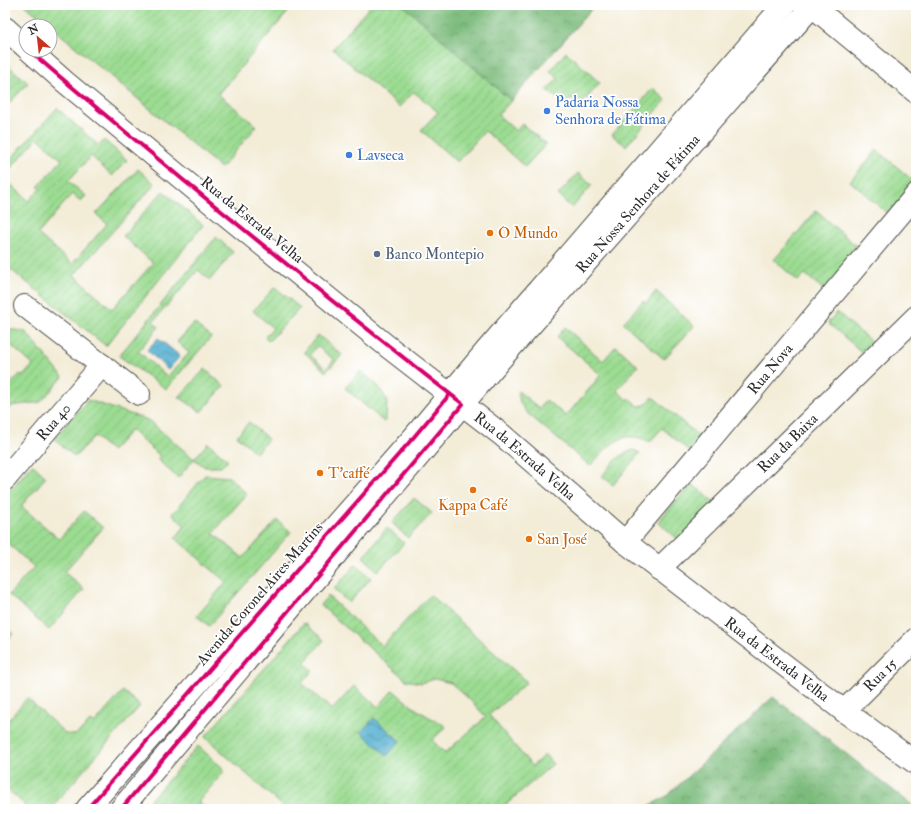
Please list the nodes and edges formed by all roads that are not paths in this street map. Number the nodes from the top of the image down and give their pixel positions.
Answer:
1 (784, 5) edge
2 (812, 5) edge
3 (5, 28) edge
4 (18, 40) edge
5 (38, 58) edge
6 (916, 92) edge
7 (916, 195) edge
8 (26, 306) dead end
9 (916, 317) edge
10 (102, 365) junction
11 (139, 394) dead end
12 (457, 399) junction
13 (5, 479) edge
14 (625, 542) junction
15 (660, 569) junction
16 (916, 639) edge
17 (844, 712) junction
18 (916, 764) edge
19 (87, 809) edge
20 (121, 809) edge

1 - 12 street, Rua Nossa Senhora de Fátima
2 - 6 street
2 - 12 street, Rua Nossa Senhora de Fátima
3 - 4 street
5 - 12 street, Rua da Estrada Velha
7 - 14 street, Rua Nova
8 - 10 street
9 - 15 street, Rua da Baixa
10 - 11 street
10 - 13 street, Rua 40
12 - 14 street, Rua da Estrada Velha
12 - 19 street, Avenida Coronel Aires Martins
12 - 20 street, Avenida Coronel Aires Martins
14 - 15 street, Rua da Estrada Velha
15 - 17 street, Rua da Estrada Velha
16 - 17 street, Rua 15
17 - 18 street, Rua da Estrada Velha

